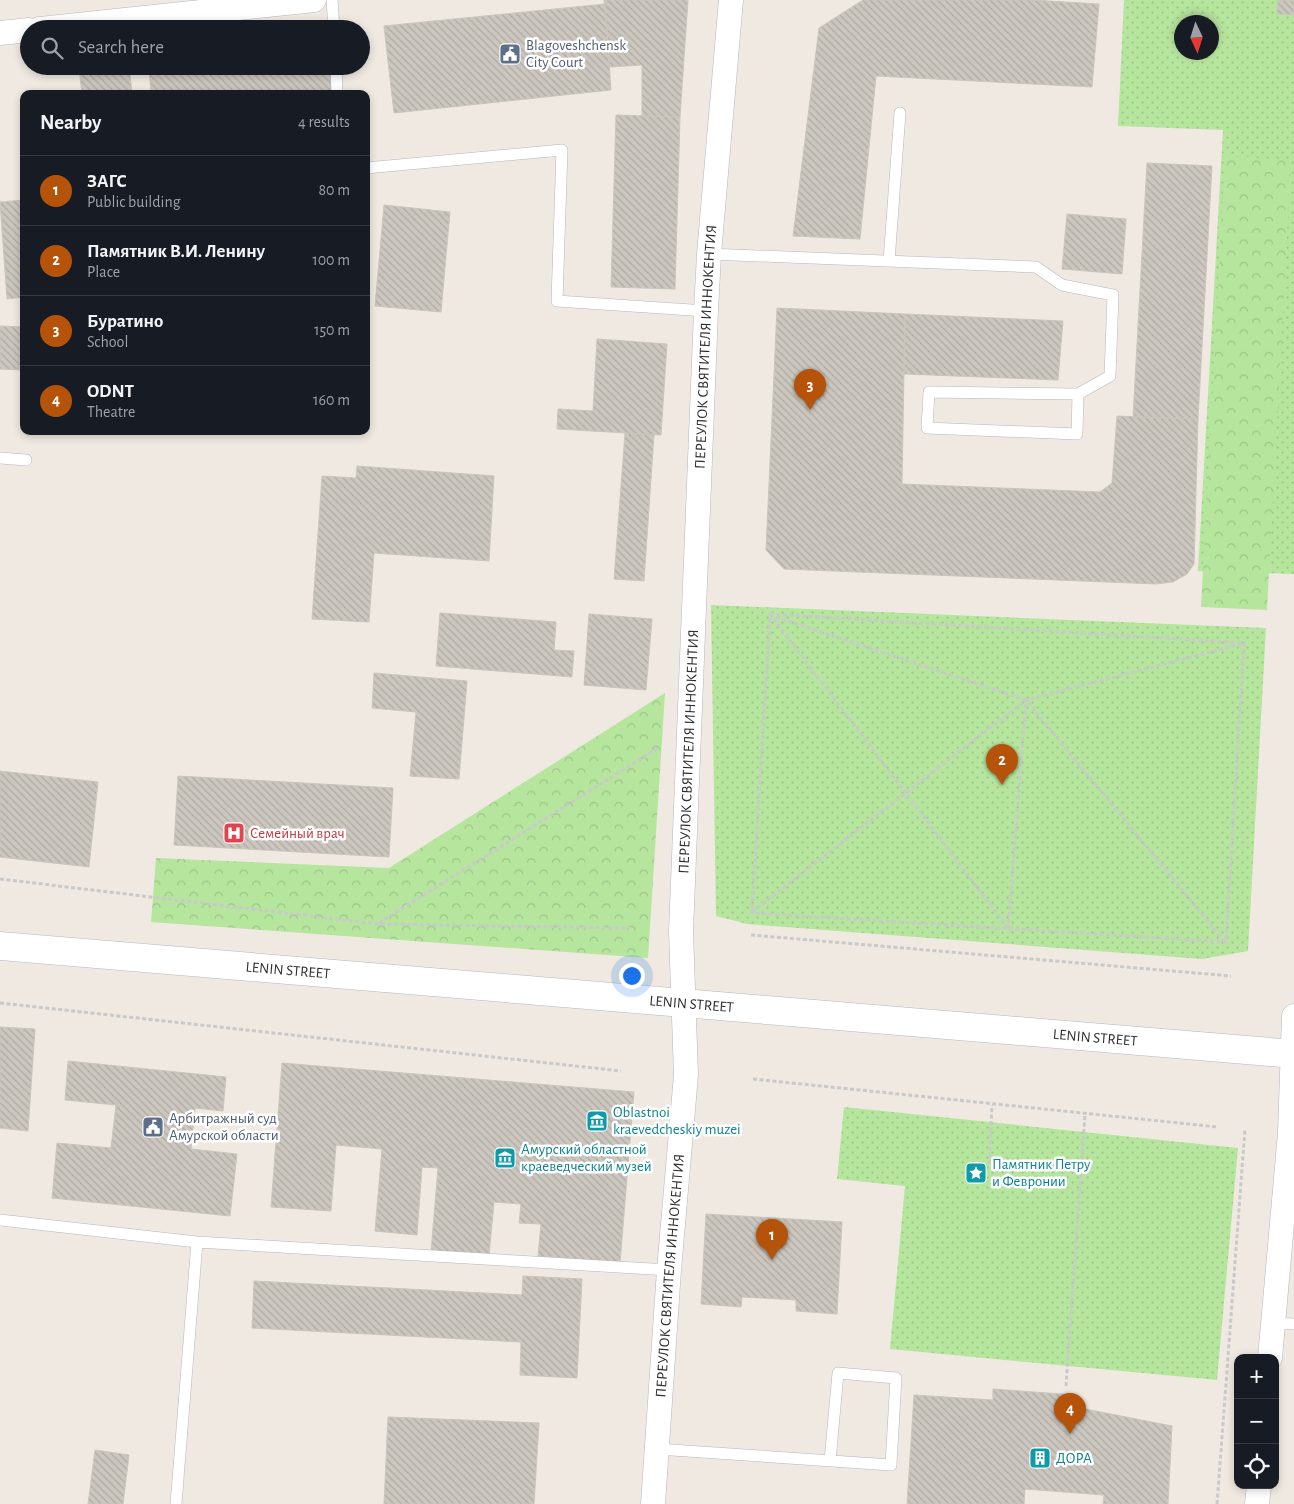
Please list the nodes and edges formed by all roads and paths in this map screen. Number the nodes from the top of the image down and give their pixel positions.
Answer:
1 (314, 0) edge
2 (332, 0) edge
3 (731, 0) edge
4 (125, 20) edge
5 (333, 20) edge
6 (20, 31) edge
7 (0, 33) edge
8 (336, 75) edge
9 (337, 90) edge
10 (900, 113) dead end
11 (370, 168) edge
12 (709, 254) junction
13 (889, 261) junction
14 (706, 311) junction
15 (1078, 394) junction
16 (0, 458) edge
17 (26, 460) dead end
18 (770, 614) junction
19 (1244, 643) junction
20 (1026, 700) junction
21 (658, 748) dead end
22 (906, 793) junction
23 (0, 879) edge
24 (752, 913) junction
25 (378, 924) junction
26 (630, 928) dead end
27 (1008, 929) junction
28 (751, 935) dead end
29 (1226, 942) junction
30 (0, 946) edge
31 (1231, 976) dead end
32 (0, 1003) edge
33 (685, 1003) junction
34 (1294, 1016) edge
35 (1293, 1053) edge
36 (621, 1070) dead end
37 (753, 1079) dead end
38 (992, 1105) junction
39 (1085, 1114) junction
40 (1218, 1127) dead end
41 (1244, 1130) dead end
42 (989, 1164) dead end
43 (0, 1220) edge
44 (197, 1242) junction
45 (669, 1270) junction
46 (1284, 1324) edge
47 (1272, 1354) edge
48 (1066, 1386) dead end
49 (657, 1449) junction
50 (830, 1461) junction
51 (1259, 1489) edge
52 (176, 1504) edge
53 (653, 1504) edge
54 (1217, 1504) edge
55 (1257, 1504) edge

1 - 4 street
2 - 5 lane
3 - 12 street, ПЕРЕУЛОК СВЯТИТЕЛЯ ИННОКЕНТИЯ
6 - 7 street
8 - 9 lane
10 - 13 lane
11 - 14 lane
12 - 13 lane
12 - 14 street, ПЕРЕУЛОК СВЯТИТЕЛЯ ИННОКЕНТИЯ
13 - 15 lane
14 - 33 street, ПЕРЕУЛОК СВЯТИТЕЛЯ ИННОКЕНТИЯ
15 - 15 lane
16 - 17 lane
18 - 19 path
18 - 20 path
18 - 22 path
18 - 24 path
19 - 20 path
19 - 29 path
20 - 22 path
20 - 27 path
20 - 29 path
21 - 25 path
22 - 24 path
22 - 27 path
23 - 25 path
24 - 27 path
25 - 26 path
27 - 29 path
28 - 31 path
30 - 33 main road, LENIN STREET
32 - 36 path
33 - 35 main road, LENIN STREET
33 - 45 street, ПЕРЕУЛОК СВЯТИТЕЛЯ ИННОКЕНТИЯ
34 - 35 street
35 - 46 street
37 - 38 path
38 - 39 path
38 - 42 path
39 - 40 path
39 - 48 path
41 - 54 path
43 - 44 lane
44 - 45 lane
44 - 52 lane
45 - 49 street, ПЕРЕУЛОК СВЯТИТЕЛЯ ИННОКЕНТИЯ
46 - 47 street
49 - 50 lane
49 - 53 street, ПЕРЕУЛОК СВЯТИТЕЛЯ ИННОКЕНТИЯ
50 - 50 lane
51 - 55 street

